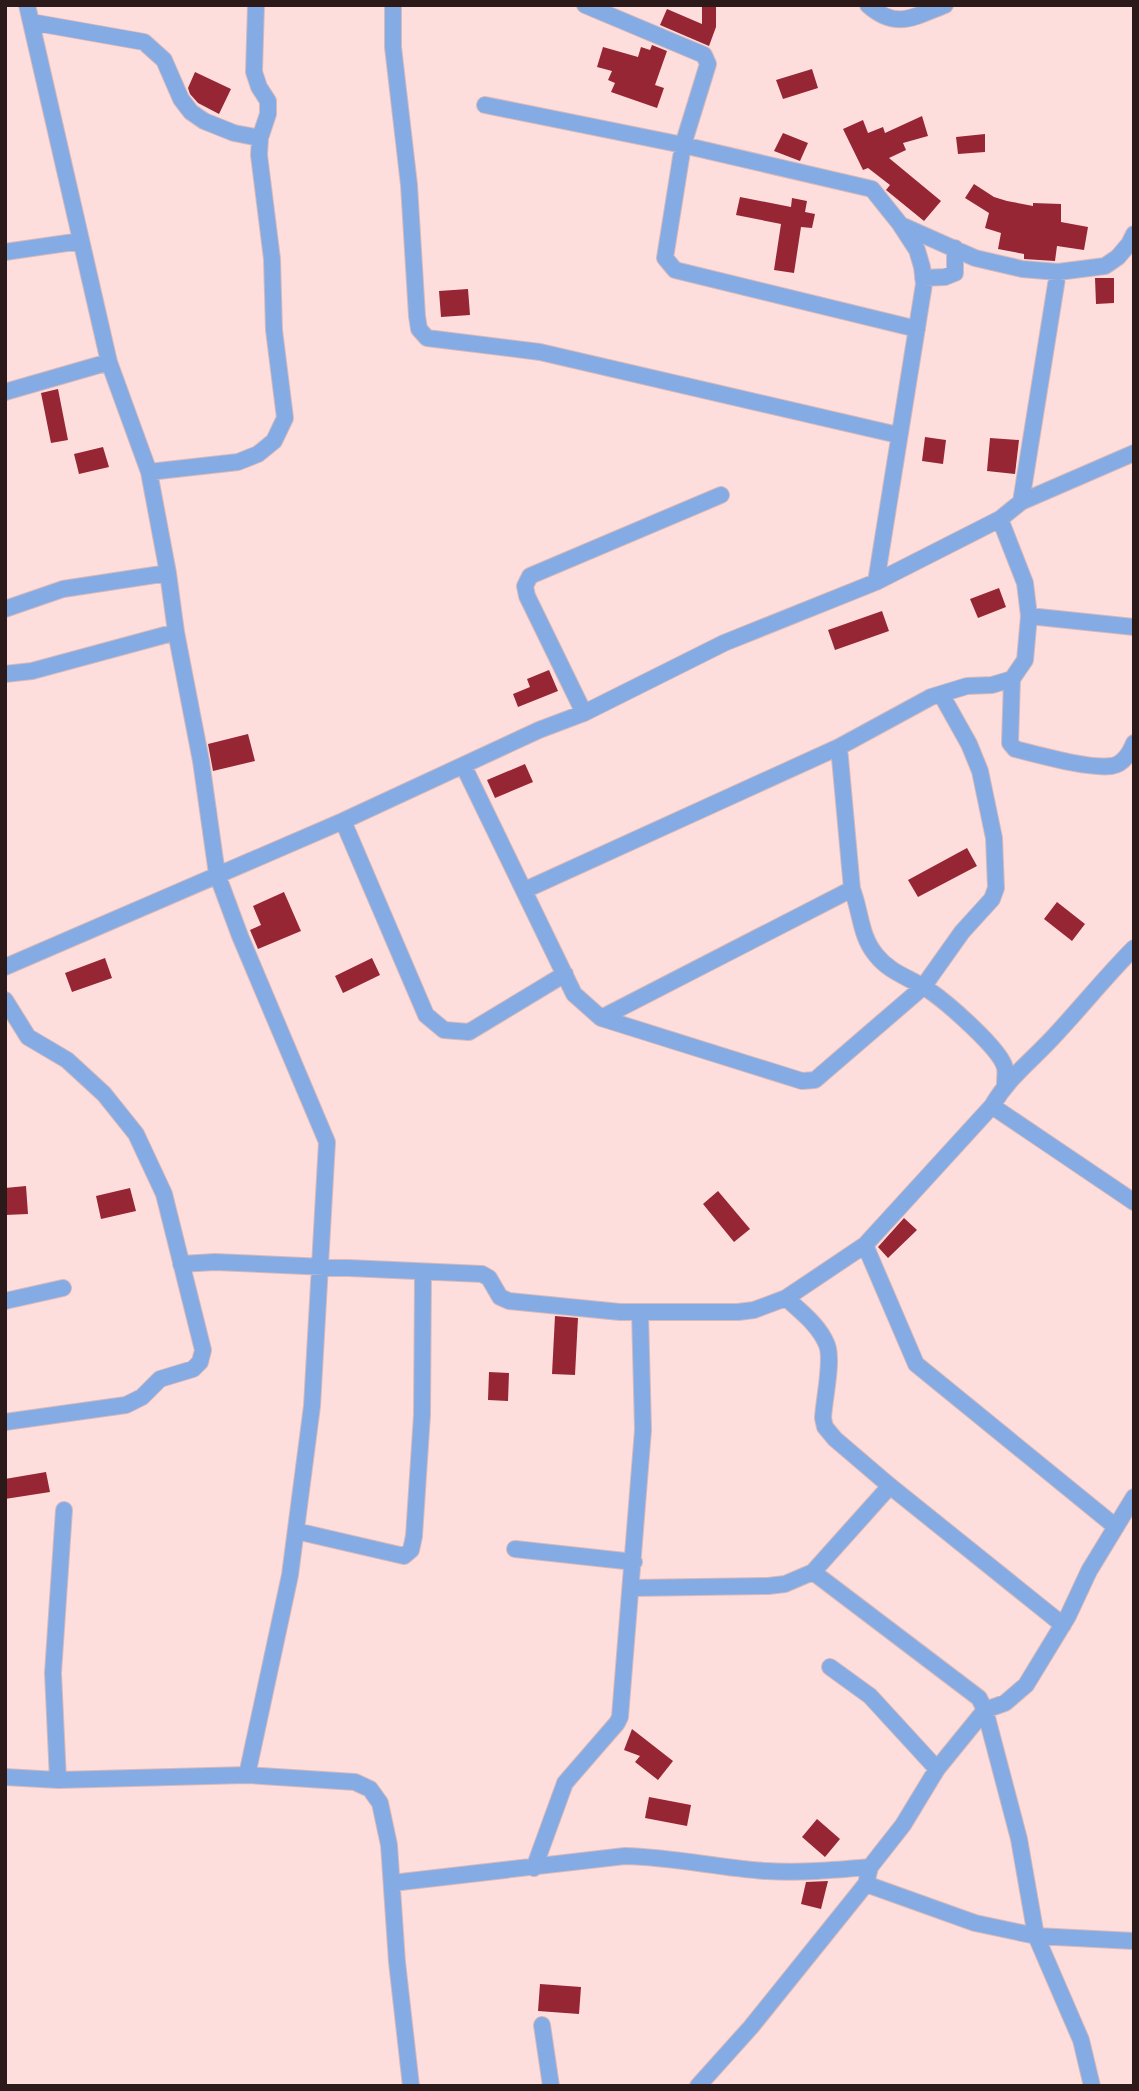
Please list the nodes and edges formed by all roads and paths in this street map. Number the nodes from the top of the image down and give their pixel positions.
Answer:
1 (27, 5) edge
2 (256, 5) edge
3 (393, 5) edge
4 (585, 5) edge
5 (868, 5) edge
6 (945, 5) edge
7 (31, 22) junction
8 (485, 105) dead end
9 (260, 138) junction
10 (683, 145) junction
11 (900, 224) junction
12 (1134, 234) edge
13 (81, 241) junction
14 (955, 248) junction
15 (5, 252) edge
16 (1058, 272) junction
17 (923, 278) junction
18 (917, 329) junction
19 (108, 362) junction
20 (5, 392) edge
21 (898, 435) junction
22 (1134, 453) edge
23 (149, 471) junction
24 (721, 495) dead end
25 (1021, 502) junction
26 (1000, 519) junction
27 (168, 573) junction
28 (876, 582) junction
29 (5, 609) edge
30 (1029, 616) junction
31 (1134, 627) edge
32 (176, 632) junction
33 (5, 674) edge
34 (1012, 679) junction
35 (942, 694) junction
36 (584, 713) junction
37 (1134, 743) edge
38 (839, 747) junction
39 (464, 767) junction
40 (343, 821) junction
41 (217, 874) junction
42 (852, 889) junction
43 (525, 890) junction
44 (1134, 948) edge
45 (5, 967) edge
46 (565, 974) junction
47 (923, 987) junction
48 (5, 1000) edge
49 (601, 1018) junction
50 (1005, 1084) junction
51 (992, 1106) junction
52 (1134, 1202) edge
53 (865, 1245) junction
54 (181, 1264) junction
55 (319, 1268) junction
56 (423, 1272) junction
57 (63, 1288) dead end
58 (786, 1298) junction
59 (5, 1301) edge
60 (640, 1312) junction
61 (5, 1422) edge
62 (890, 1486) junction
63 (1131, 1508) edge
64 (64, 1510) dead end
65 (1116, 1527) junction
66 (296, 1531) junction
67 (515, 1549) dead end
68 (634, 1562) junction
69 (813, 1572) junction
70 (632, 1588) junction
71 (1063, 1625) junction
72 (831, 1667) dead end
73 (985, 1710) junction
74 (937, 1769) junction
75 (247, 1775) junction
76 (5, 1777) edge
77 (58, 1780) junction
78 (870, 1867) junction
79 (534, 1868) junction
80 (392, 1884) junction
81 (866, 1884) junction
82 (1036, 1936) junction
83 (1134, 1941) edge
84 (542, 2025) dead end
85 (411, 2086) edge
86 (551, 2086) edge
87 (698, 2086) edge
88 (1092, 2086) edge

1 - 7 street
2 - 9 street
3 - 21 street
4 - 10 street
5 - 6 street
7 - 9 street
7 - 13 street
8 - 10 street
9 - 23 street
10 - 11 street
10 - 18 street
11 - 14 street
11 - 17 street
12 - 16 street
13 - 15 street
13 - 19 street
14 - 16 street
14 - 17 street
16 - 25 street
17 - 18 street
18 - 21 street
19 - 20 street
19 - 23 street
21 - 28 street
22 - 25 street
23 - 27 street
24 - 36 street
25 - 26 street
26 - 28 street
26 - 30 street
27 - 29 street
27 - 32 street
28 - 36 street
30 - 31 street
30 - 34 street
32 - 33 street
32 - 41 street
34 - 35 street
34 - 37 street
35 - 38 street
35 - 47 street
36 - 39 street
38 - 42 street
38 - 43 street
39 - 40 street
39 - 43 street
40 - 41 street
40 - 46 street
41 - 45 street
41 - 55 street
42 - 47 street
42 - 49 street
43 - 46 street
44 - 50 street
46 - 49 street
47 - 49 street
47 - 50 street
48 - 54 street
50 - 51 street
51 - 52 street
51 - 53 street
53 - 58 street
53 - 65 street
54 - 55 street
54 - 61 street
55 - 56 street
55 - 66 street
56 - 60 street
56 - 66 street
57 - 59 street
58 - 60 street
58 - 62 street
60 - 68 street
62 - 69 street
62 - 71 street
63 - 65 street
64 - 77 street
65 - 71 street
66 - 75 street
67 - 68 street
68 - 70 street
69 - 70 street
69 - 73 street
70 - 79 street
71 - 73 street
72 - 74 street
73 - 74 street
73 - 82 street
74 - 78 street
75 - 77 street
75 - 80 street
76 - 77 street
78 - 79 street
78 - 81 street
79 - 80 street
80 - 85 street
81 - 82 street
81 - 87 street
82 - 83 street
82 - 88 street
84 - 86 street

